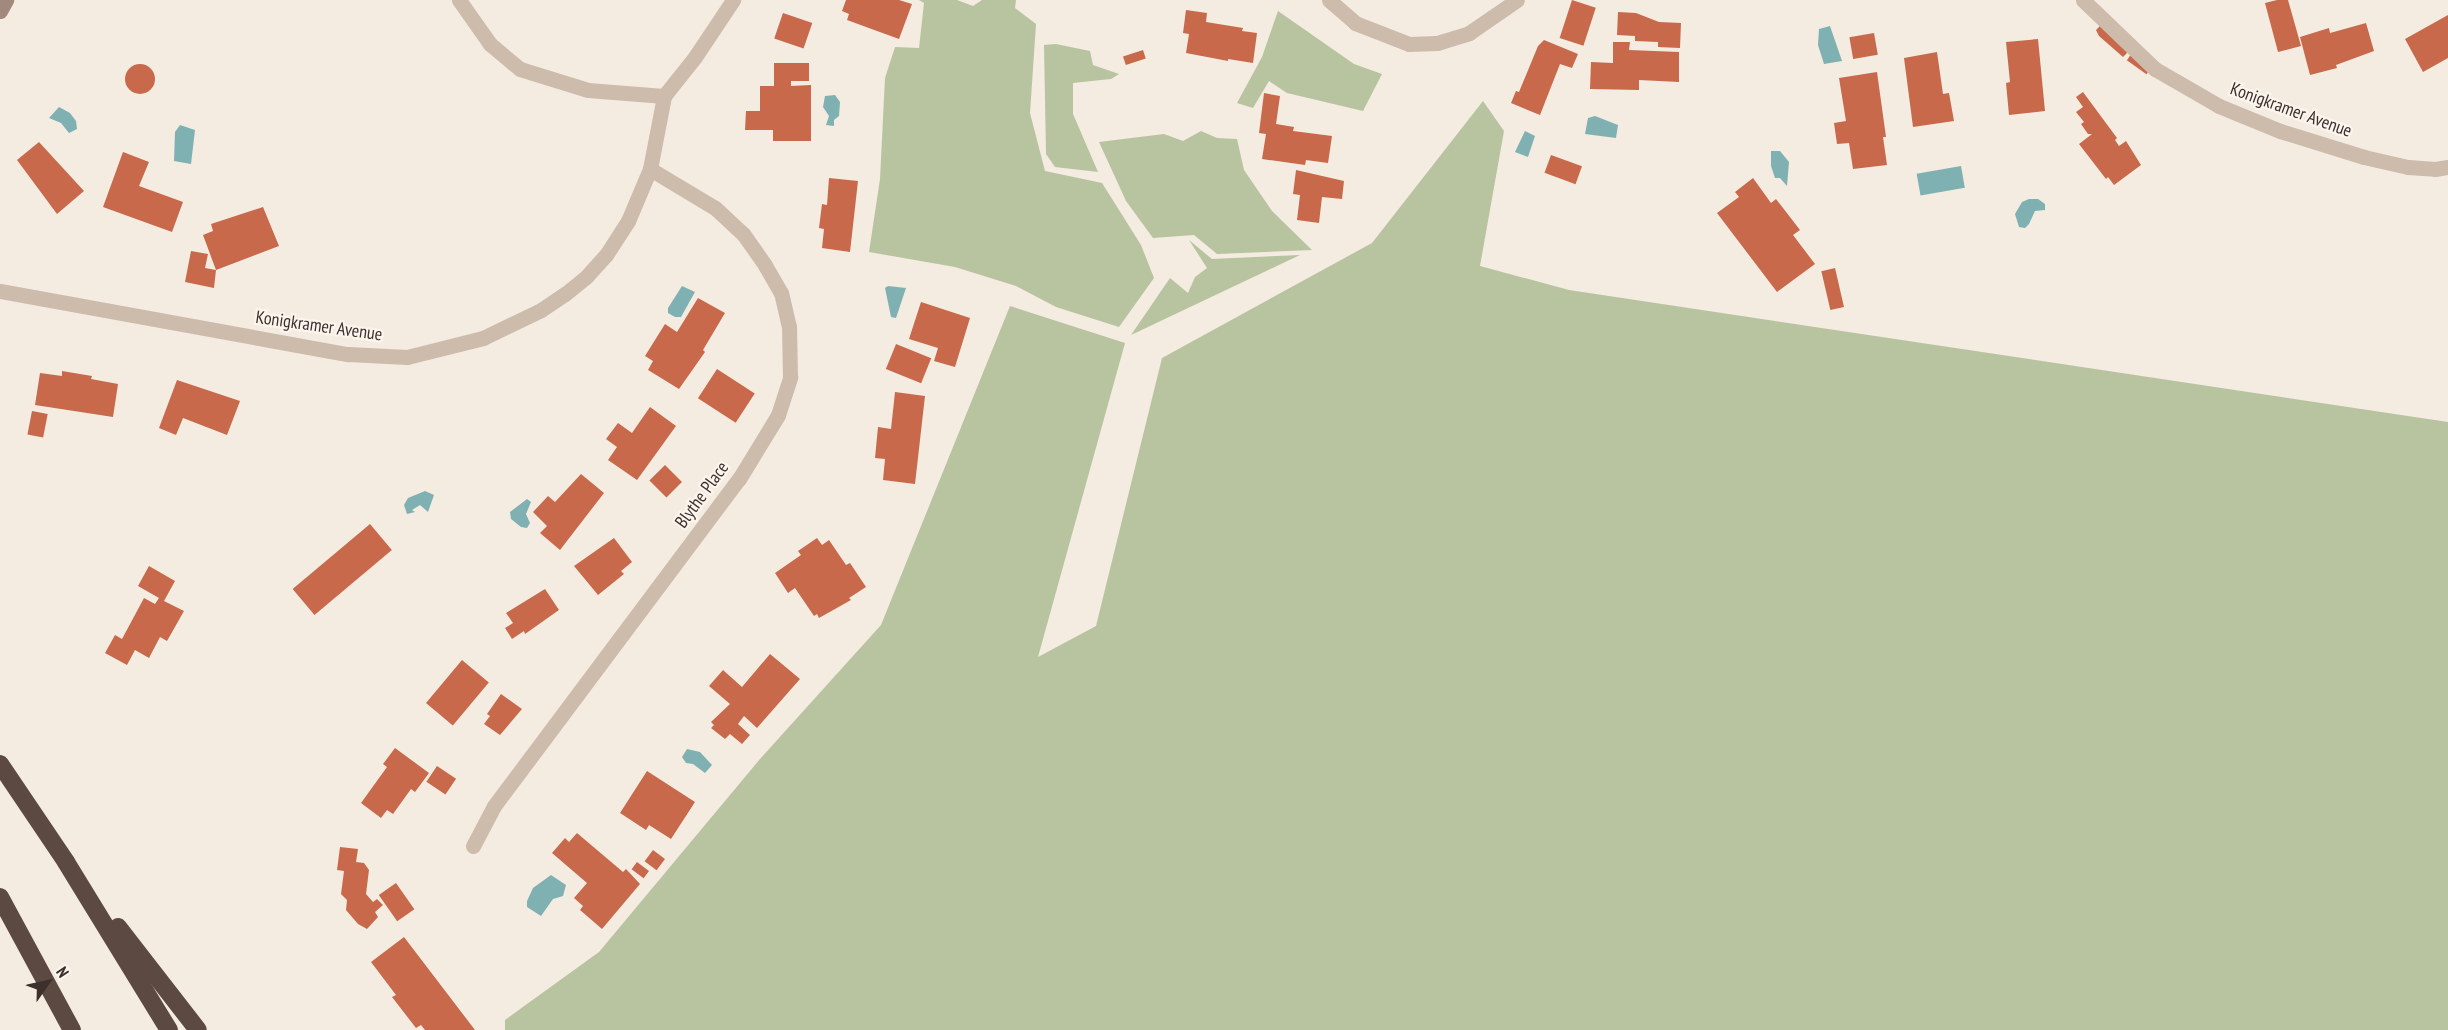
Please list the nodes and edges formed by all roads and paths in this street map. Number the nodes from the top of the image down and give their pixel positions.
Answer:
1 (6, 0) edge
2 (459, 0) edge
3 (733, 0) edge
4 (1329, 0) edge
5 (1517, 0) edge
6 (2083, 0) edge
7 (0, 11) edge
8 (664, 96) junction
9 (2448, 167) edge
10 (650, 170) junction
11 (0, 291) edge
12 (0, 764) edge
13 (473, 846) dead end
14 (66, 862) junction
15 (0, 897) edge
16 (72, 1030) edge
17 (170, 1030) edge
18 (198, 1030) edge

1 - 7 street
2 - 8 street
3 - 8 street, Konigkramer Avenue
4 - 5 street
6 - 9 street, Konigkramer Avenue
8 - 10 street, Konigkramer Avenue
10 - 11 street, Konigkramer Avenue
10 - 13 street, Blythe Place
12 - 14 highway
14 - 17 highway
14 - 18 highway
15 - 16 highway

